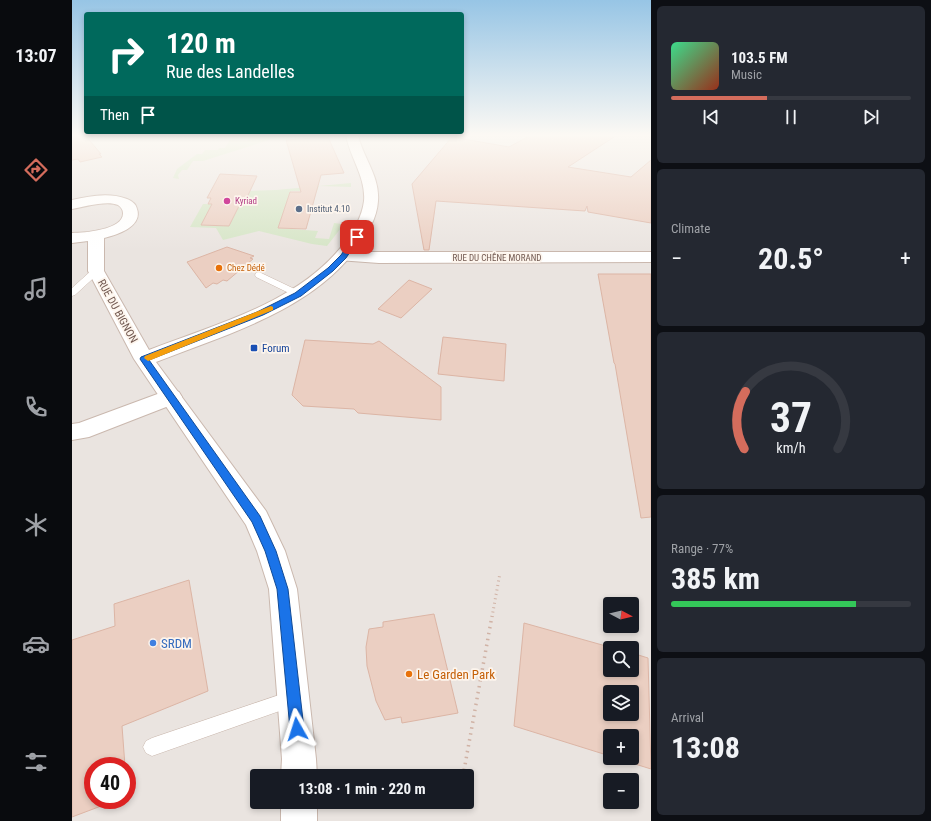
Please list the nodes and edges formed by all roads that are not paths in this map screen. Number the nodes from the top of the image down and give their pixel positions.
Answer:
1 (368, 173) edge
2 (74, 202) edge
3 (96, 236) junction
4 (72, 238) edge
5 (344, 257) junction
6 (651, 257) edge
7 (96, 271) junction
8 (259, 275) dead end
9 (72, 293) edge
10 (298, 294) junction
11 (144, 359) junction
12 (171, 397) junction
13 (72, 432) edge
14 (294, 698) junction
15 (152, 747) dead end
16 (299, 769) edge
17 (299, 809) edge
18 (299, 821) edge

1 - 5 street
2 - 3 street
3 - 4 street
3 - 7 street, RUE DU BIGNON
5 - 6 street, RUE DU CHÊNE MORAND
5 - 10 street
7 - 9 lane
7 - 11 street, RUE DU BIGNON
8 - 10 lane
10 - 11 street
11 - 12 street, RUE DU BIGNON
12 - 13 street
12 - 14 street, RUE DU BIGNON
14 - 15 lane
14 - 16 street, RUE DU BIGNON
17 - 18 street

